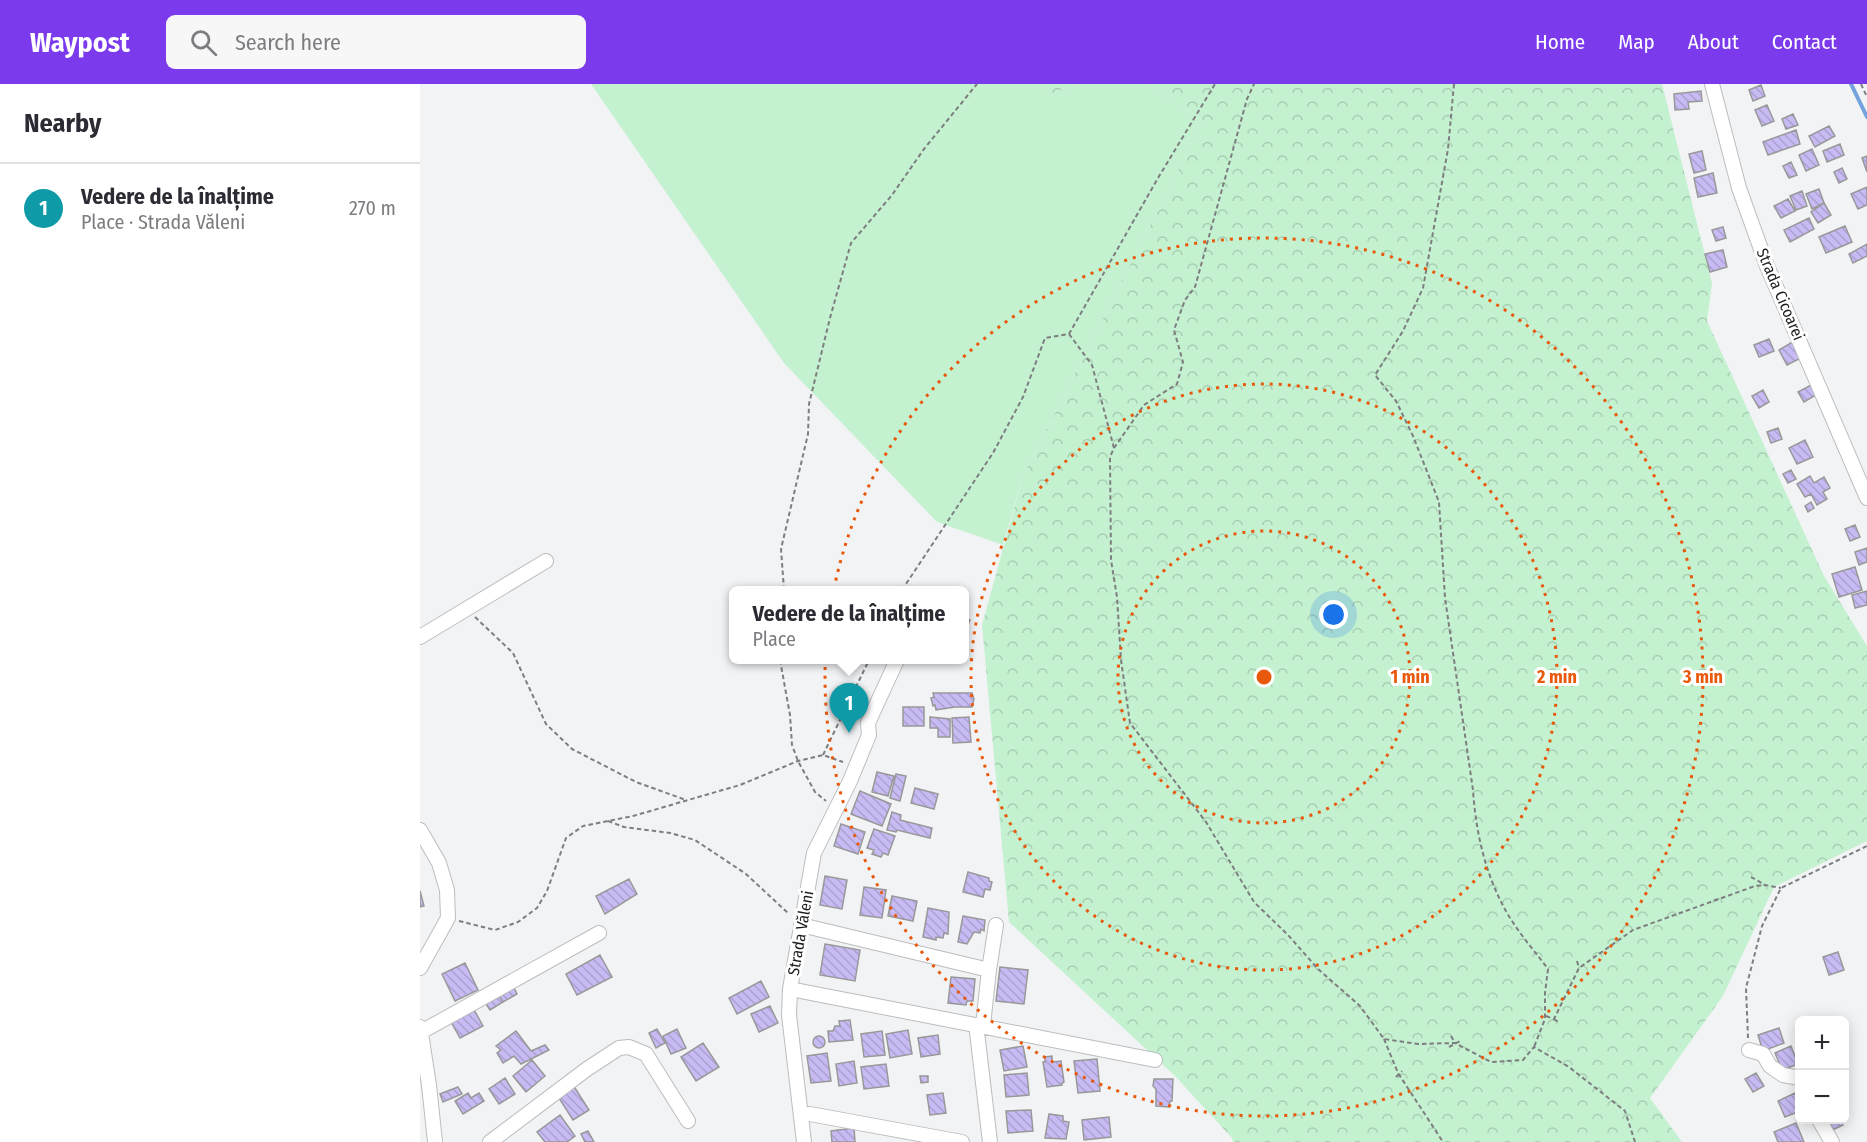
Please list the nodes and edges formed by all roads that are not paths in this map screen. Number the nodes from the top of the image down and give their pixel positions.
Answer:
1 (1712, 84) edge
2 (1867, 498) edge
3 (546, 561) dead end
4 (420, 637) edge
5 (895, 664) edge
6 (420, 830) edge
7 (425, 848) edge
8 (801, 925) junction
9 (996, 925) dead end
10 (599, 933) dead end
11 (420, 968) edge
12 (989, 970) junction
13 (790, 989) junction
14 (981, 1027) junction
15 (421, 1029) edge
16 (1749, 1050) road end
17 (1155, 1060) dead end
18 (1795, 1077) edge
19 (801, 1115) junction
20 (688, 1121) dead end
21 (1822, 1124) edge
22 (435, 1142) edge
23 (490, 1142) edge
24 (804, 1142) edge
25 (962, 1142) edge
26 (990, 1142) edge
27 (1832, 1142) edge

1 - 2 street, Strada Cicoarei
3 - 4 street
5 - 8 street, Strada Văleni
6 - 7 street
7 - 11 street
8 - 12 street
8 - 13 street, Strada Văleni
9 - 12 street
10 - 15 street
12 - 14 street
13 - 14 street
13 - 19 street, Strada Văleni
14 - 17 street
14 - 26 street
15 - 22 street
16 - 18 street
19 - 24 street, Strada Văleni
19 - 25 street
20 - 23 street
21 - 27 street

